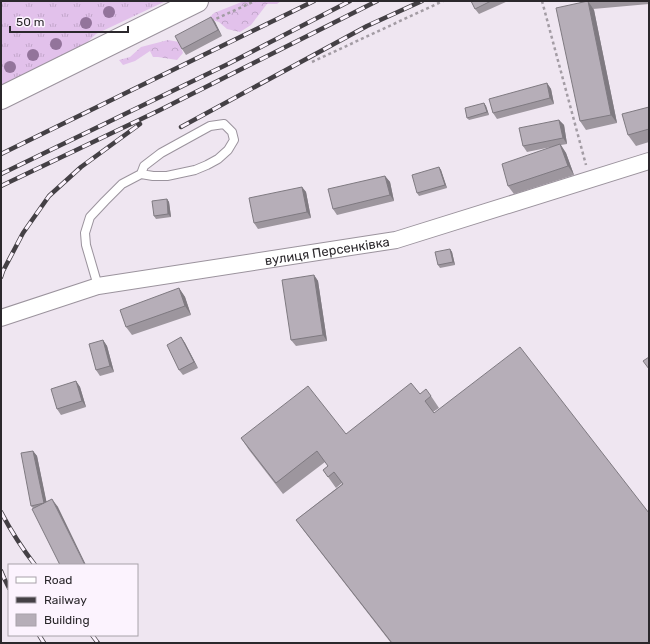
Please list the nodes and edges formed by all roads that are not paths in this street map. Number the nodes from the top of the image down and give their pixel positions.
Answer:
1 (197, 1) edge
2 (1, 98) edge
3 (649, 161) edge
4 (141, 174) junction
5 (98, 286) junction
6 (1, 318) edge

1 - 2 main road
3 - 5 street, вулиця Персенківка
4 - 4 lane
4 - 5 lane
5 - 6 street, вулиця Персенківка

